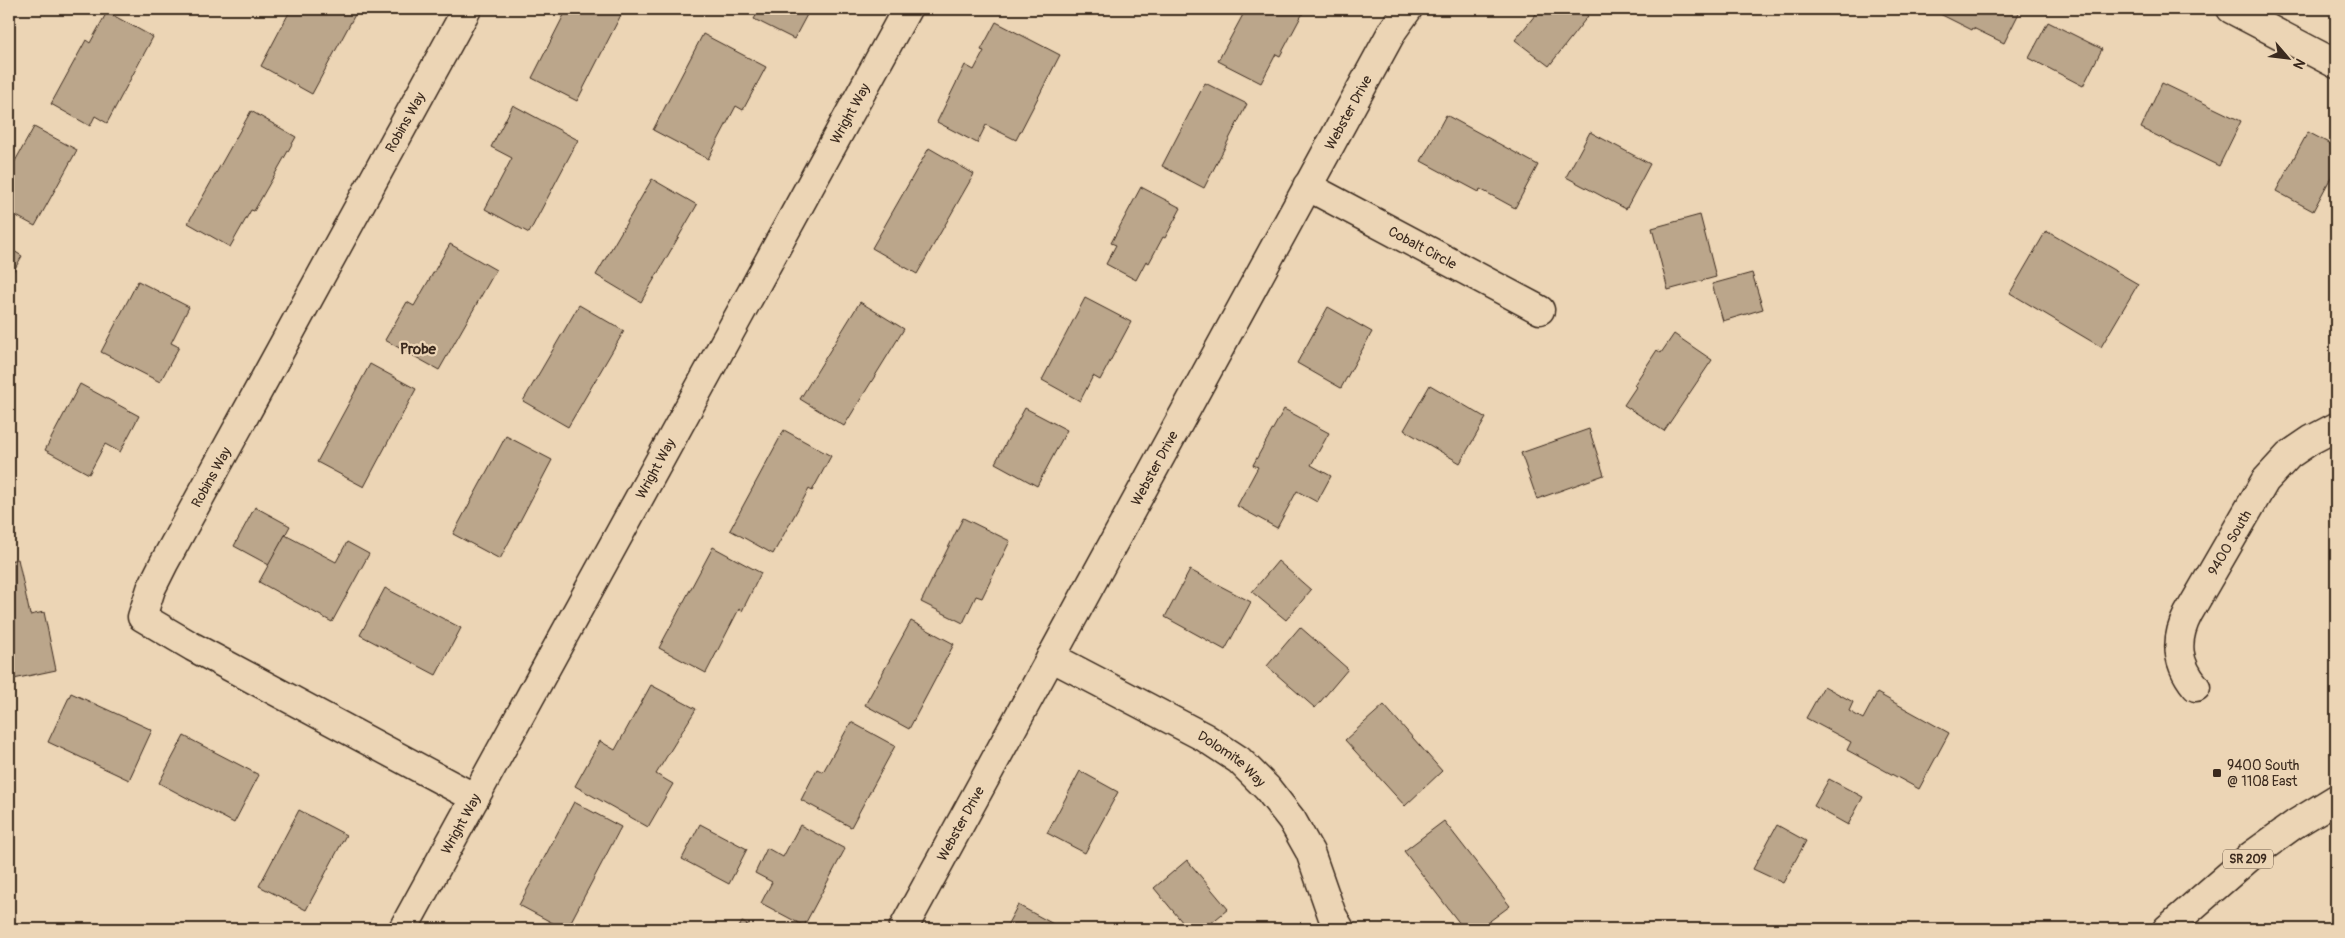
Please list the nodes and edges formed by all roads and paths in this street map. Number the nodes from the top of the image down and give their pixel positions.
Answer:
1 (467, 9) edge
2 (906, 9) edge
3 (1408, 9) edge
4 (2231, 9) edge
5 (2336, 64) edge
6 (1307, 186) junction
7 (1540, 310) dead end
8 (2336, 426) edge
9 (1051, 657) junction
10 (2196, 687) dead end
11 (475, 798) junction
12 (2336, 799) edge
13 (403, 929) edge
14 (903, 929) edge
15 (1340, 929) edge
16 (2167, 929) edge

1 - 11 street, Robins Way
2 - 11 street, Wright Way
3 - 6 street, Webster Drive
4 - 5 street
6 - 7 street, Cobalt Circle
6 - 9 street, Webster Drive
8 - 10 street, 9400 South
9 - 14 street, Webster Drive
9 - 15 street, Dolomite Way
11 - 13 street, Wright Way
12 - 16 street, SR 209

